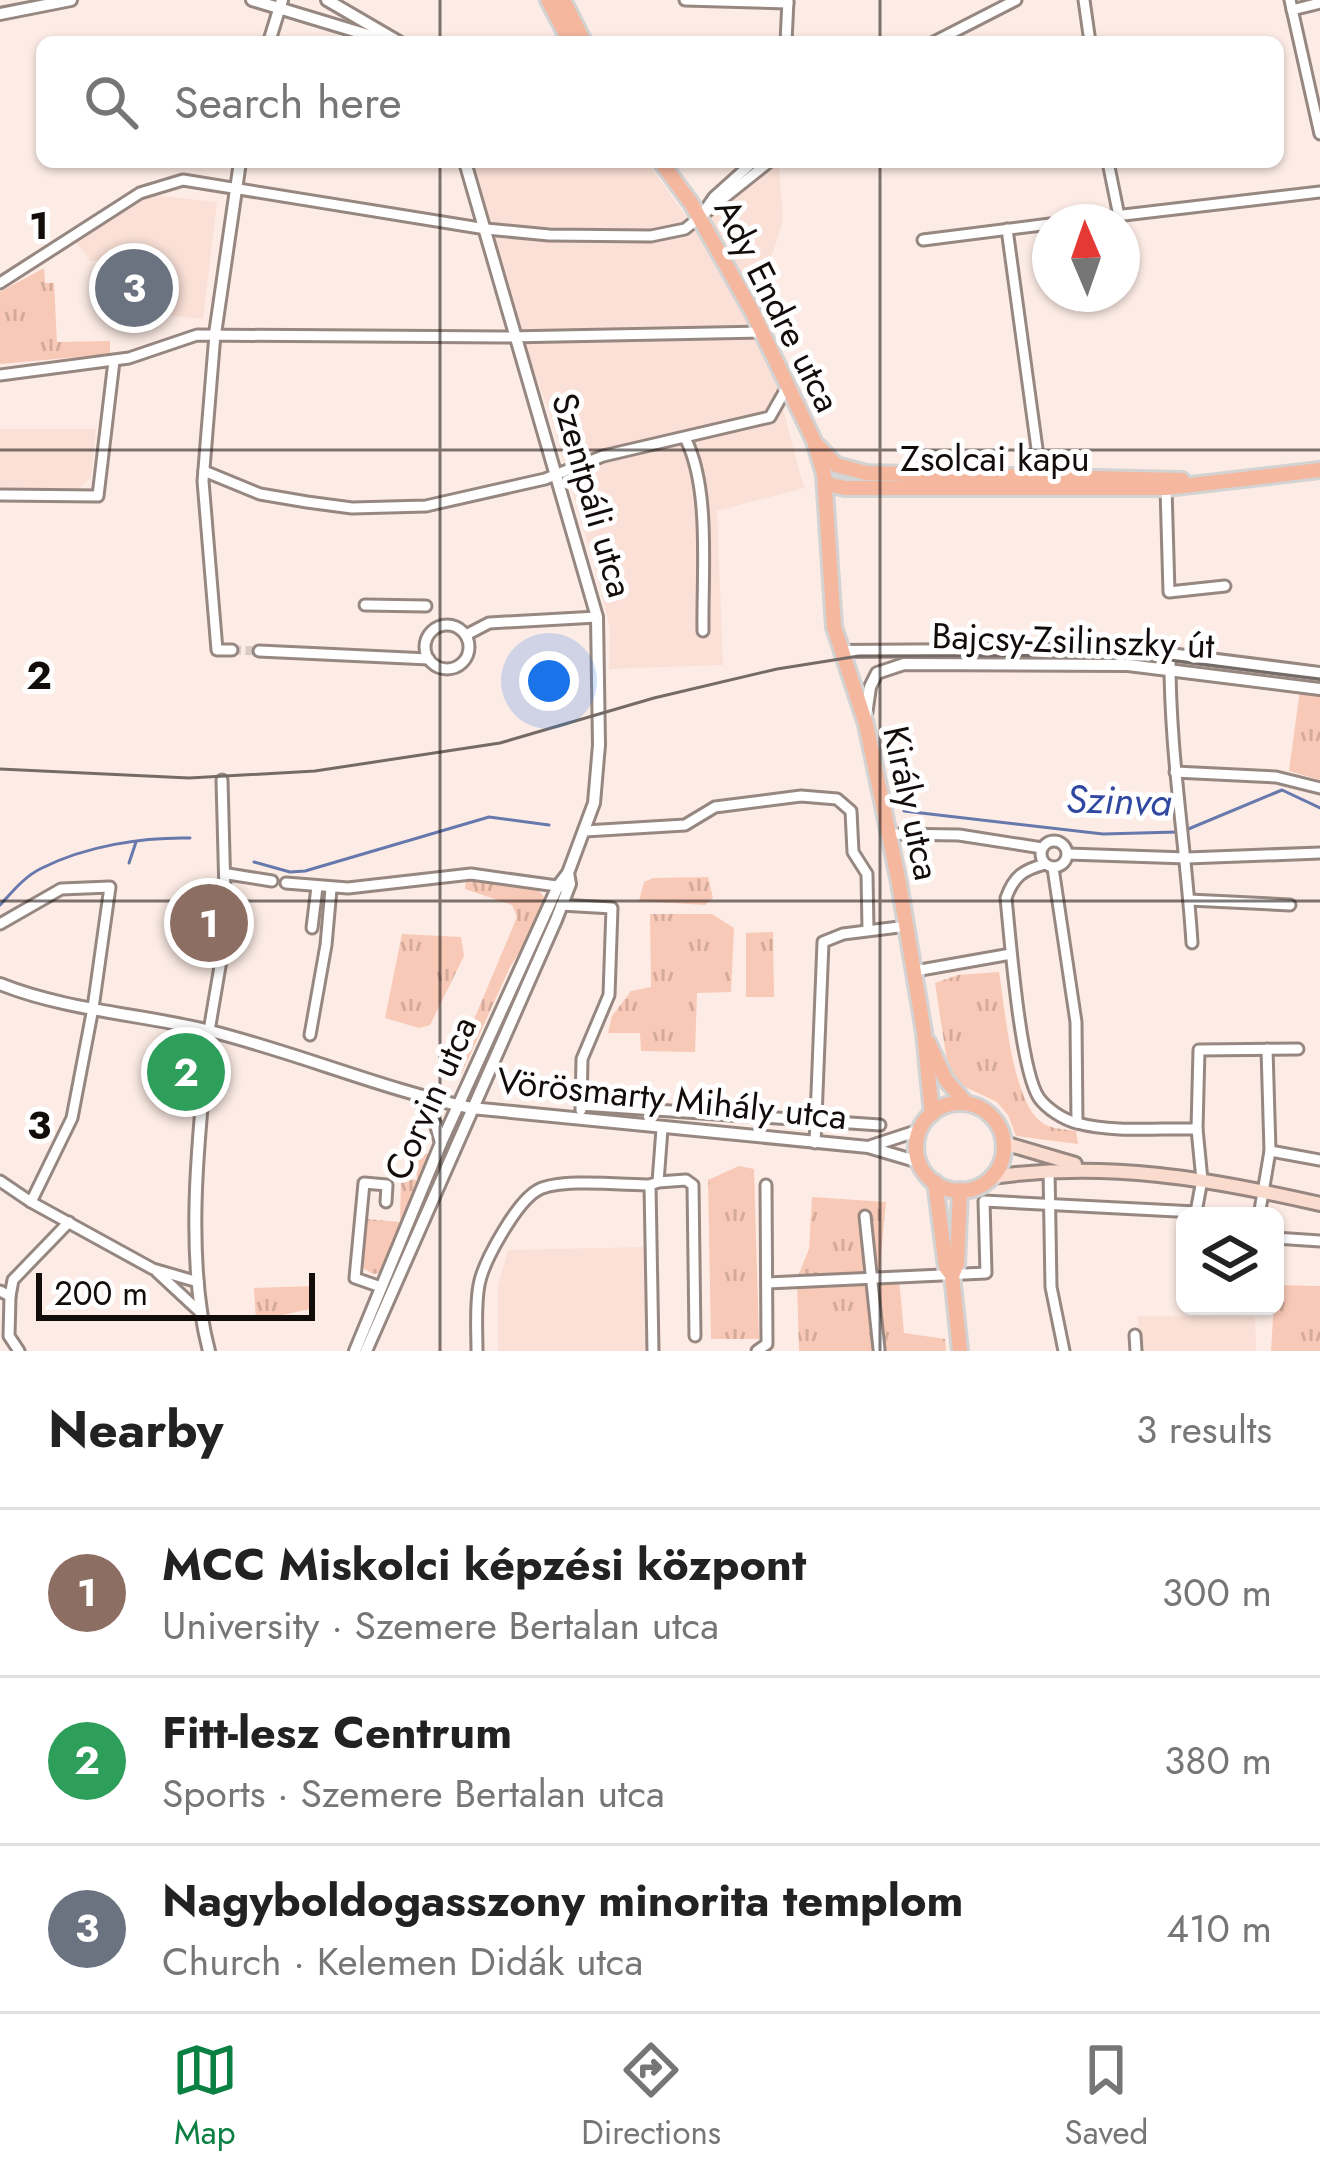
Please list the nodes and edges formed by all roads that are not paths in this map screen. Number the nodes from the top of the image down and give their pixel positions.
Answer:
1 (71, 0) edge
2 (252, 0) edge
3 (327, 0) edge
4 (548, 0) edge
5 (563, 0) edge
6 (686, 0) edge
7 (1016, 0) edge
8 (1084, 0) edge
9 (788, 2) edge
10 (280, 3) edge
11 (1320, 4) edge
12 (1291, 5) edge
13 (0, 14) edge
14 (271, 36) edge
15 (377, 36) edge
16 (385, 36) edge
17 (565, 36) edge
18 (581, 36) edge
19 (786, 36) edge
20 (946, 36) edge
21 (1089, 36) edge
22 (1320, 134) edge
23 (239, 168) edge
24 (467, 168) edge
25 (665, 168) edge
26 (747, 168) edge
27 (762, 168) edge
28 (1109, 168) edge
29 (234, 187) junction
30 (1320, 192) edge
31 (1116, 204) edge
32 (1140, 213) edge
33 (700, 217) junction
34 (1032, 226) edge
35 (486, 229) junction
36 (1006, 229) junction
37 (923, 239) dead end
38 (0, 283) edge
39 (763, 332) junction
40 (214, 334) junction
41 (510, 337) junction
42 (114, 361) junction
43 (0, 375) edge
44 (788, 383) junction
45 (685, 438) junction
46 (814, 441) junction
47 (830, 460) junction
48 (1320, 470) edge
49 (204, 471) junction
50 (866, 473) junction
51 (558, 474) junction
52 (1041, 478) junction
53 (1205, 483) junction
54 (826, 484) junction
55 (1166, 488) junction
56 (0, 495) edge
57 (1226, 586) dead end
58 (365, 605) dead end
59 (426, 606) dead end
60 (597, 617) junction
61 (704, 631) dead end
62 (466, 635) junction
63 (232, 650) dead end
64 (259, 651) tunnel mouth
65 (840, 651) junction
66 (1171, 652) junction
67 (429, 659) junction
68 (1170, 669) junction
69 (1320, 673) edge
70 (1320, 689) edge
71 (866, 724) junction
72 (1175, 772) junction
73 (222, 780) dead end
74 (1320, 788) edge
75 (585, 831) junction
76 (889, 834) junction
77 (1042, 848) junction
78 (577, 851) joint
79 (1320, 853) edge
80 (1068, 854) junction
81 (1187, 858) junction
82 (1049, 866) junction
83 (227, 874) junction
84 (272, 881) dead end
85 (286, 883) dead end
86 (316, 887) junction
87 (564, 887) junction
88 (331, 889) junction
89 (1189, 900) junction
90 (1289, 904) dead end
91 (561, 907) junction
92 (0, 924) edge
93 (907, 926) junction
94 (312, 928) dead end
95 (868, 930) junction
96 (1192, 943) dead end
97 (1011, 954) junction
98 (915, 971) junction
99 (0, 984) edge
100 (93, 1007) junction
101 (208, 1031) junction
102 (924, 1032) junction
103 (310, 1035) dead end
104 (1298, 1048) dead end
105 (1267, 1049) junction
106 (485, 1079) junction
107 (466, 1087) junction
108 (416, 1096) junction
109 (966, 1103) junction
110 (581, 1105) junction
111 (464, 1107) junction
112 (498, 1112) junction
113 (932, 1114) junction
114 (582, 1121) junction
115 (817, 1121) junction
116 (1077, 1123) junction
117 (880, 1125) dead end
118 (662, 1129) junction
119 (920, 1130) junction
120 (1197, 1130) junction
121 (441, 1143) junction
122 (815, 1143) junction
123 (1004, 1144) junction
124 (868, 1147) junction
125 (1270, 1151) junction
126 (1320, 1160) edge
127 (919, 1162) junction
128 (1088, 1168) junction
129 (1049, 1171) junction
130 (991, 1177) junction
131 (1, 1180) edge
132 (1202, 1180) junction
133 (935, 1182) junction
134 (654, 1184) junction
135 (766, 1185) dead end
136 (960, 1190) junction
137 (1261, 1190) junction
138 (1049, 1201) junction
139 (32, 1202) junction
140 (386, 1202) dead end
141 (1320, 1204) edge
142 (1260, 1207) edge
143 (865, 1216) dead end
144 (69, 1222) junction
145 (1284, 1238) edge
146 (1320, 1240) edge
147 (153, 1269) junction
148 (952, 1275) junction
149 (873, 1278) junction
150 (198, 1282) junction
151 (767, 1282) junction
152 (382, 1287) junction
153 (5, 1294) edge
154 (200, 1312) junction
155 (1135, 1335) dead end
156 (695, 1336) dead end
157 (879, 1349) edge
158 (19, 1351) edge
159 (209, 1351) edge
160 (355, 1351) edge
161 (365, 1351) edge
162 (477, 1351) edge
163 (653, 1351) edge
164 (757, 1351) edge
165 (960, 1351) edge
166 (1064, 1351) edge
167 (1136, 1351) edge

1 - 13 street
2 - 10 street
3 - 16 street
4 - 17 main road
5 - 18 main road
6 - 9 street
7 - 20 street
8 - 21 street
9 - 19 street
10 - 14 street
10 - 15 street
11 - 12 street
12 - 22 street
23 - 29 street
24 - 35 street, Szentpáli utca
25 - 33 main road, Ady Endre utca
26 - 33 street
27 - 33 street
28 - 31 street
29 - 35 street
29 - 38 street
29 - 40 street
30 - 32 street
33 - 35 street
33 - 39 main road, Ady Endre utca
34 - 36 street
35 - 41 street, Szentpáli utca
36 - 37 street
36 - 52 street
39 - 41 street
39 - 44 main road, Ady Endre utca
40 - 41 street
40 - 42 street
40 - 49 street
41 - 51 street, Szentpáli utca
42 - 43 street
42 - 56 street
44 - 45 street
44 - 46 main road, Ady Endre utca
45 - 51 street
45 - 61 street
46 - 47 main road
46 - 54 main road, Ady Endre utca
47 - 50 main road
47 - 54 main road, Ady Endre utca
48 - 53 main road, Zsolcai kapu
49 - 51 street
49 - 63 street
50 - 52 main road, Zsolcai kapu
50 - 54 main road, Zsolcai kapu
51 - 60 street, Szentpáli utca
52 - 53 main road, Zsolcai kapu
53 - 55 main road, Zsolcai kapu
54 - 55 main road, Zsolcai kapu
54 - 65 main road, Ady Endre utca
55 - 57 street
58 - 59 street
60 - 62 street
60 - 75 street, Szentpáli utca
62 - 67 street
62 - 67 street
64 - 67 street
65 - 66 street, Bajcsy-Zsilinszky út
65 - 71 main road, Király utca
66 - 68 street
66 - 69 street, Bajcsy-Zsilinszky út
68 - 70 street, Bajcsy-Zsilinszky út
68 - 71 street, Bajcsy-Zsilinszky út
68 - 72 street
71 - 76 main road, Király utca
72 - 74 street
72 - 81 street
73 - 83 street
75 - 78 street, Szentpáli utca
75 - 95 street
76 - 77 street
76 - 93 main road, Király utca
77 - 80 street
77 - 82 street
78 - 87 street, Corvin utca
79 - 81 street
80 - 81 street
80 - 82 street
81 - 89 street
82 - 97 street
82 - 116 street
83 - 84 street
83 - 101 street
85 - 86 street
86 - 88 street
86 - 94 street
87 - 88 street
87 - 91 street, Corvin utca
87 - 107 street, Corvin utca
88 - 103 street
89 - 90 street
89 - 96 street
91 - 106 street, Corvin utca
91 - 110 street
92 - 100 street
93 - 95 street
93 - 98 main road, Király utca
95 - 115 street
97 - 98 street
97 - 116 street
98 - 102 main road, Király utca
99 - 100 street, Vörösmarty Mihály utca
100 - 101 street, Vörösmarty Mihály utca
100 - 139 street
101 - 108 street, Vörösmarty Mihály utca
101 - 150 street
102 - 109 main road, Király utca
102 - 113 main road, Király utca
104 - 105 street
105 - 120 street
105 - 125 street
106 - 111 street, Corvin utca
106 - 112 street
107 - 108 street
107 - 111 street, Corvin utca
108 - 111 street, Vörösmarty Mihály utca
108 - 121 street
109 - 113 main road
109 - 123 main road
110 - 114 street
110 - 115 street
111 - 112 street, Vörösmarty Mihály utca
111 - 121 street, Corvin utca
111 - 161 street, Corvin utca
112 - 114 street, Vörösmarty Mihály utca
113 - 119 main road
114 - 118 street, Vörösmarty Mihály utca
115 - 117 street
115 - 122 street
116 - 120 street
118 - 122 street, Vörösmarty Mihály utca
118 - 134 street
119 - 124 street, Vörösmarty Mihály utca
119 - 127 main road
120 - 132 street
121 - 152 street, Corvin utca
122 - 124 street, Vörösmarty Mihály utca
123 - 128 main road
123 - 130 main road
124 - 127 street, Vörösmarty Mihály utca
125 - 126 street
125 - 137 street
127 - 133 main road
128 - 129 main road
128 - 132 main road
129 - 130 main road
129 - 138 street
130 - 136 main road
131 - 139 street
132 - 137 main road
132 - 138 street
133 - 136 main road
133 - 148 main road
134 - 156 street
134 - 162 street
134 - 163 street
135 - 151 street
136 - 148 main road
137 - 141 main road
137 - 142 street
138 - 148 street
138 - 166 street
139 - 144 street
140 - 152 street
143 - 149 street
144 - 147 street
144 - 153 street
145 - 146 street
147 - 150 street
147 - 154 street
148 - 149 street
148 - 165 main road
149 - 151 street
149 - 157 street
150 - 154 street
151 - 164 street
152 - 160 street, Corvin utca
153 - 158 street
154 - 159 street
155 - 167 street

